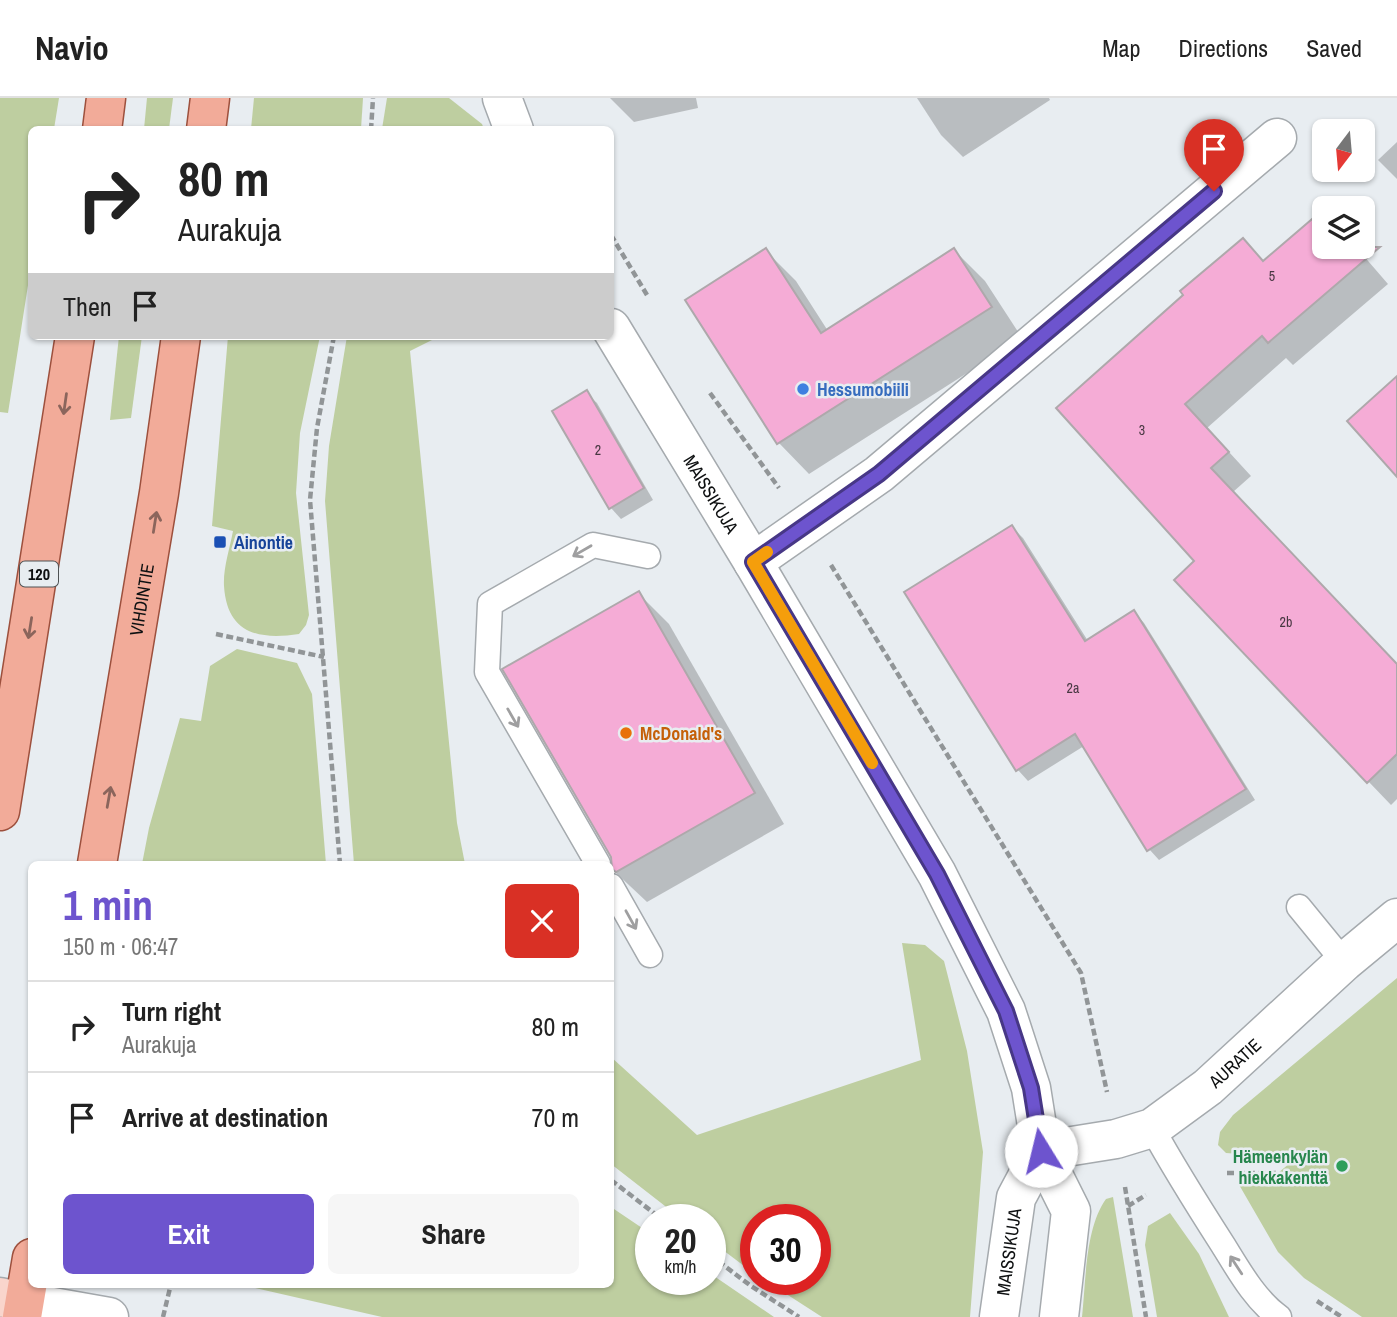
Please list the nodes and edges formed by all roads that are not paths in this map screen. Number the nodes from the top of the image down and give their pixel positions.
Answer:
1 (106, 98) edge
2 (210, 98) edge
3 (502, 98) edge
4 (102, 126) edge
5 (206, 126) edge
6 (512, 126) edge
7 (1276, 138) dead end
8 (614, 333) edge
9 (74, 340) edge
10 (180, 340) edge
11 (648, 556) dead end
12 (753, 562) junction
13 (0, 811) edge
14 (98, 861) edge
15 (596, 861) edge
16 (614, 891) edge
17 (1299, 907) dead end
18 (1397, 918) edge
19 (650, 955) dead end
20 (1344, 962) junction
21 (1152, 1128) junction
22 (1041, 1151) junction
23 (28, 1269) edge
24 (15, 1306) edge
25 (109, 1317) edge
26 (999, 1317) edge
27 (1059, 1317) edge
28 (1279, 1317) edge

1 - 4 main road
2 - 5 main road
3 - 6 street
7 - 12 street
8 - 12 street, MAISSIKUJA
9 -> 13 main road, 120
14 -> 10 main road, VIHDINTIE
11 -> 15 lane
12 - 22 street, MAISSIKUJA
16 -> 19 lane
17 - 20 lane
18 - 20 street, AURATIE
20 - 21 street, AURATIE
21 - 22 street, AURATIE
28 -> 21 lane
22 - 26 street, MAISSIKUJA
22 - 27 street, MAISSIKUJA
23 - 24 main road
24 - 25 street

